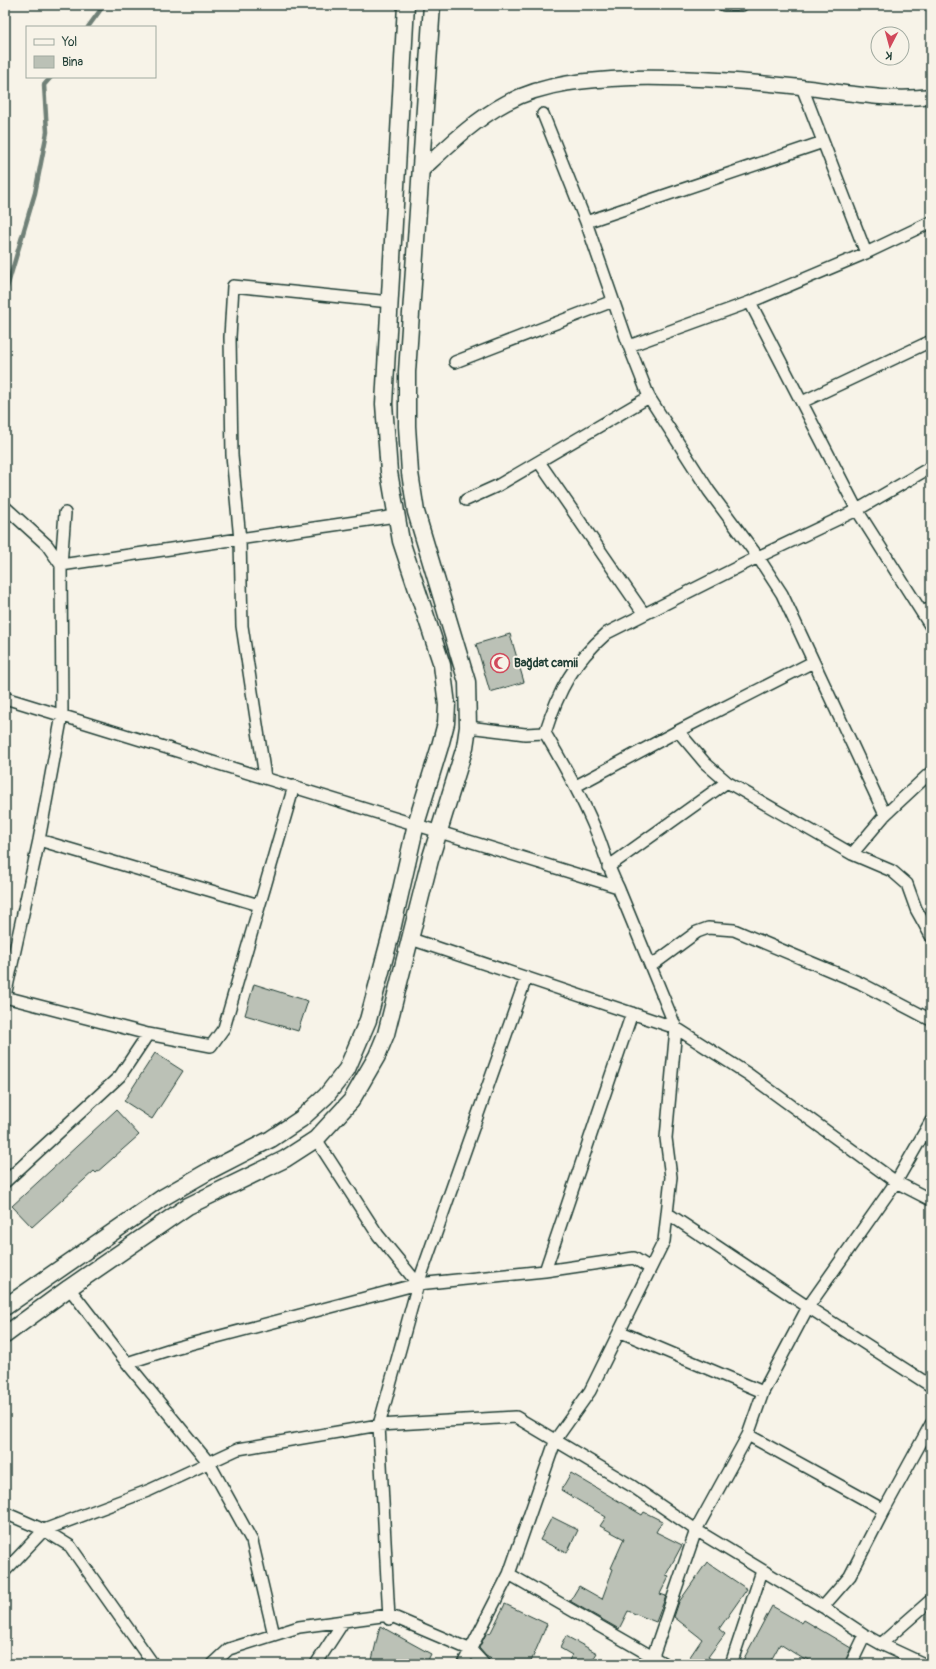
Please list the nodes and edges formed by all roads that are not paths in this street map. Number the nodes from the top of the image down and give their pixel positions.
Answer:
1 (406, 5) edge
2 (432, 5) edge
3 (724, 5) edge
4 (742, 5) edge
5 (802, 87) junction
6 (931, 96) edge
7 (543, 114) dead end
8 (823, 142) junction
9 (421, 171) junction
10 (586, 222) junction
11 (931, 222) edge
12 (866, 253) junction
13 (613, 301) junction
14 (390, 302) junction
15 (750, 302) junction
16 (931, 341) edge
17 (629, 346) junction
18 (454, 362) dead end
19 (649, 397) junction
20 (802, 402) junction
21 (539, 462) junction
22 (931, 467) edge
23 (466, 500) dead end
24 (5, 507) edge
25 (857, 510) junction
26 (65, 513) dead end
27 (396, 516) junction
28 (240, 540) junction
29 (758, 557) junction
30 (61, 565) junction
31 (926, 610) edge
32 (644, 614) junction
33 (931, 628) edge
34 (813, 662) junction
35 (5, 698) edge
36 (62, 715) junction
37 (468, 727) junction
38 (678, 731) junction
39 (545, 733) junction
40 (931, 772) edge
41 (265, 777) junction
42 (727, 782) junction
43 (294, 786) junction
44 (576, 786) junction
45 (885, 815) junction
46 (416, 824) junction
47 (438, 832) junction
48 (39, 840) junction
49 (852, 854) junction
50 (608, 867) junction
51 (618, 888) junction
52 (259, 905) junction
53 (931, 936) edge
54 (411, 939) junction
55 (651, 966) junction
56 (526, 978) junction
57 (5, 997) edge
58 (632, 1013) junction
59 (931, 1020) edge
60 (676, 1028) junction
61 (148, 1034) junction
62 (931, 1121) edge
63 (316, 1139) junction
64 (5, 1182) edge
65 (896, 1182) junction
66 (931, 1200) edge
67 (667, 1213) junction
68 (650, 1268) junction
69 (545, 1271) junction
70 (418, 1284) junction
71 (69, 1288) junction
72 (5, 1307) edge
73 (808, 1307) junction
74 (621, 1332) junction
75 (5, 1335) edge
76 (128, 1364) junction
77 (931, 1386) edge
78 (763, 1392) junction
79 (931, 1424) edge
80 (379, 1425) junction
81 (748, 1435) junction
82 (556, 1439) junction
83 (209, 1462) junction
84 (884, 1510) junction
85 (5, 1513) edge
86 (44, 1530) junction
87 (696, 1530) junction
88 (5, 1571) edge
89 (762, 1572) junction
90 (509, 1574) junction
91 (931, 1600) edge
92 (823, 1607) junction
93 (389, 1617) junction
94 (344, 1621) junction
95 (274, 1635) junction
96 (866, 1635) junction
97 (881, 1644) junction
98 (471, 1650) junction
99 (650, 1660) edge
100 (153, 1664) edge
101 (213, 1664) edge
102 (316, 1664) edge
103 (463, 1664) edge
104 (484, 1664) edge
105 (665, 1664) edge
106 (731, 1664) edge
107 (851, 1664) edge
108 (924, 1664) edge

1 - 14 main road
2 - 9 main road
3 - 4 street
5 - 6 street
5 - 8 street
5 - 9 street
7 - 10 street
8 - 10 street
8 - 12 street
9 - 37 main road
10 - 13 street
11 - 12 street
12 - 15 street
13 - 17 street
13 - 18 street
14 - 27 main road
14 - 28 street
15 - 17 street
15 - 20 street
16 - 20 street
17 - 19 street
19 - 21 street
19 - 29 street
20 - 25 street
21 - 23 street
21 - 32 street
22 - 25 street
24 - 30 street
25 - 29 street
25 - 31 street
26 - 30 street
27 - 28 street
27 - 46 main road
28 - 30 street
28 - 41 street
29 - 32 street
29 - 34 street
30 - 36 street
31 - 33 street
32 - 39 street
34 - 38 street
34 - 45 street
35 - 36 street
36 - 41 street
36 - 48 street
37 - 39 street
37 - 47 main road
38 - 42 street
38 - 44 street
39 - 44 street
40 - 45 street
41 - 43 street
42 - 49 street
42 - 50 street
43 - 46 street
43 - 52 street
44 - 50 street
45 - 49 street
46 - 47 street
46 - 72 main road
47 - 51 street
47 - 54 main road
48 - 52 street
48 - 57 street
49 - 53 street
50 - 51 street
51 - 55 street
52 - 61 street
54 - 56 street
54 - 63 main road
55 - 59 street
55 - 60 street
56 - 58 street
56 - 70 street
57 - 61 street
58 - 60 street
58 - 69 street
60 - 65 street
60 - 67 street
61 - 64 street
62 - 65 street
63 - 70 street
63 - 71 main road
65 - 66 street
65 - 73 street
67 - 68 street
67 - 73 street
68 - 69 street
68 - 74 street
69 - 70 street
70 - 76 street
70 - 80 street
71 - 75 main road
71 - 76 street
73 - 77 street
73 - 78 street
74 - 78 street
74 - 82 street
76 - 83 street
78 - 81 street
79 - 84 street
80 - 82 street
80 - 83 street
80 - 93 street
81 - 84 street
81 - 87 street
82 - 87 street
82 - 90 street
83 - 86 street
83 - 95 street
84 - 92 street
85 - 86 street
86 - 88 street
86 - 100 street
87 - 89 street
87 - 99 street
89 - 92 street
89 - 106 street
90 - 98 street
90 - 99 street
91 - 97 street
92 - 96 street
93 - 94 street
93 - 98 street
94 - 95 street
94 - 102 street
95 - 101 street
96 - 97 street
96 - 107 street
97 - 108 street
98 - 103 street
98 - 104 street
99 - 105 street

